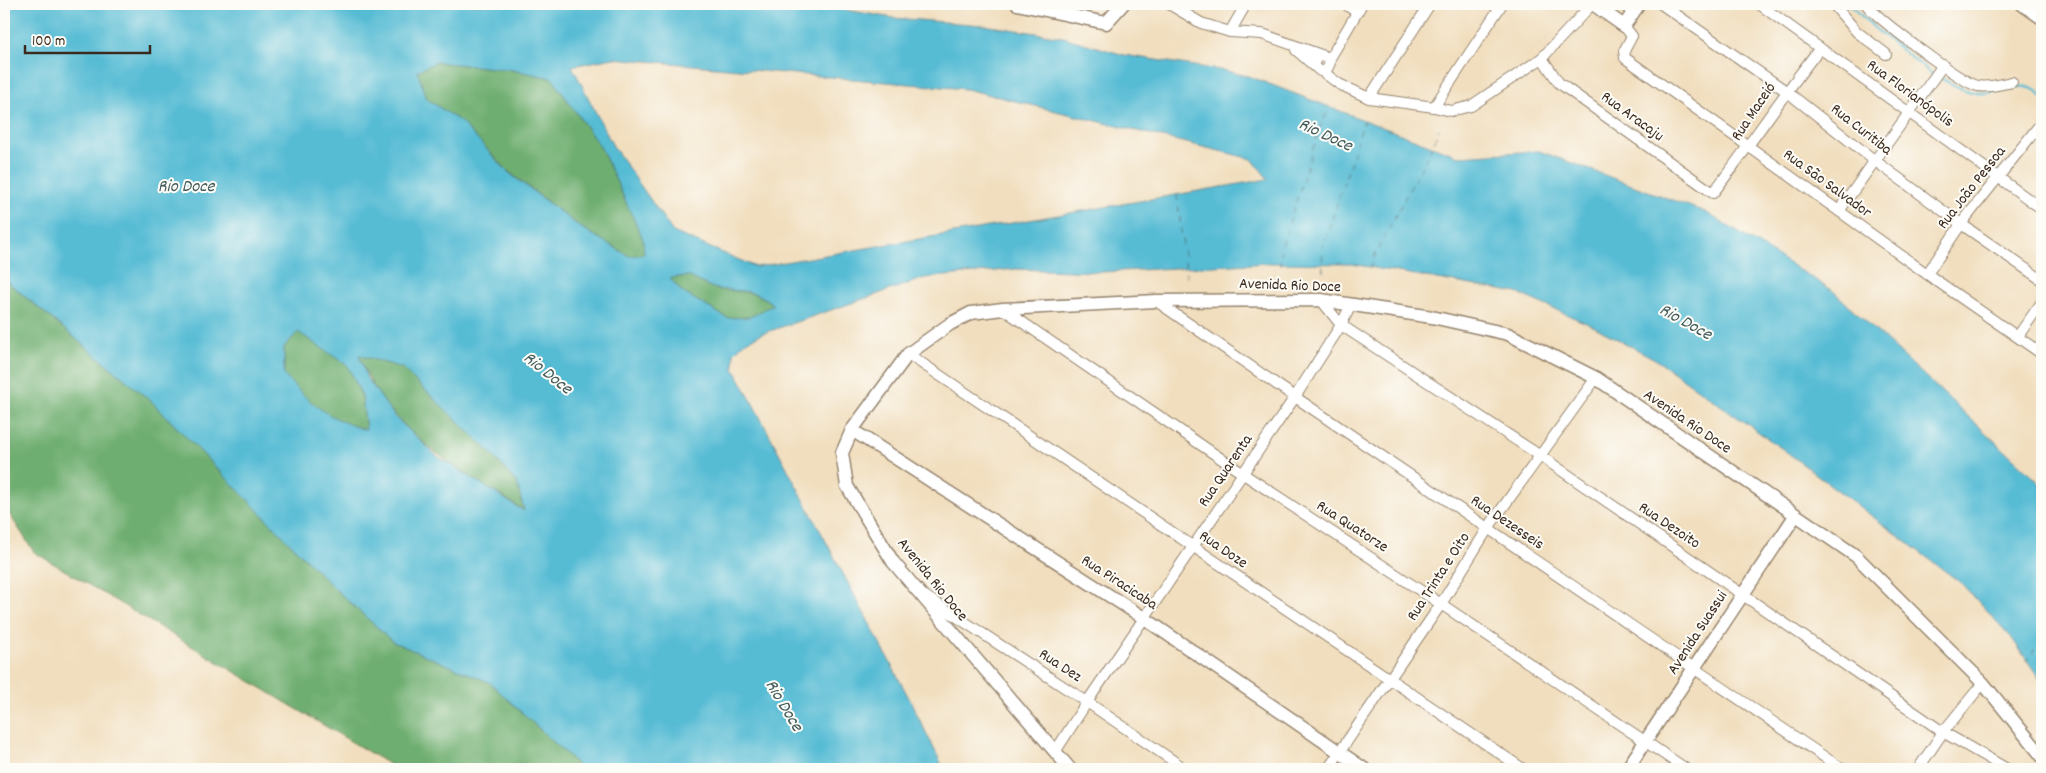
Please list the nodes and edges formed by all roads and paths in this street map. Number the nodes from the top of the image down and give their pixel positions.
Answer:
1 (1017, 4) edge
2 (1123, 4) edge
3 (1169, 4) edge
4 (1246, 4) edge
5 (1345, 4) edge
6 (1430, 4) edge
7 (1502, 4) edge
8 (1593, 4) edge
9 (1639, 4) edge
10 (1661, 4) edge
11 (1759, 4) edge
12 (1834, 4) edge
13 (1866, 4) edge
14 (2022, 4) edge
15 (1359, 8) edge
16 (2042, 18) edge
17 (1624, 26) junction
18 (1230, 32) junction
19 (1291, 46) junction
20 (1820, 48) junction
21 (1886, 54) dead end
22 (1327, 58) junction
23 (1542, 58) junction
24 (1314, 64) junction
25 (1943, 66) junction
26 (1323, 72) junction
27 (2012, 82) dead end
28 (1786, 91) junction
29 (1368, 98) junction
30 (1434, 107) junction
31 (1910, 112) junction
32 (2042, 122) edge
33 (1750, 146) junction
34 (1874, 160) junction
35 (1999, 178) junction
36 (1713, 193) joint
37 (2042, 208) edge
38 (1839, 211) junction
39 (1962, 224) junction
40 (1927, 274) junction
41 (2042, 280) edge
42 (1321, 300) junction
43 (1156, 301) junction
44 (2042, 302) edge
45 (1351, 305) junction
46 (1003, 309) junction
47 (1341, 326) junction
48 (2018, 336) junction
49 (908, 354) junction
50 (2042, 354) edge
51 (1596, 378) junction
52 (1294, 397) junction
53 (852, 430) junction
54 (1539, 455) junction
55 (1242, 473) junction
56 (1795, 516) junction
57 (1488, 528) junction
58 (1193, 548) junction
59 (918, 591) junction
60 (1743, 594) junction
61 (1441, 604) junction
62 (1144, 618) junction
63 (1694, 669) junction
64 (1390, 679) junction
65 (1983, 683) junction
66 (1086, 702) junction
67 (1943, 732) junction
68 (1646, 741) junction
69 (1340, 751) junction
70 (1055, 752) junction
71 (2042, 756) edge
72 (1070, 769) edge
73 (1185, 769) edge
74 (1328, 769) edge
75 (1364, 769) edge
76 (1522, 769) edge
77 (1627, 769) edge
78 (1686, 769) edge
79 (1842, 769) edge
80 (1918, 769) edge
81 (2007, 769) edge

1 - 2 street
3 - 18 street
4 - 18 street
5 - 15 street
6 - 29 street
7 - 30 street
8 - 17 street
8 - 23 street
9 - 17 street
10 - 28 street, Rua Curitiba
11 - 20 street, Rua Florianópolis
12 - 21 street
13 - 25 street
14 - 16 street
15 - 22 street
17 - 33 street, Rua São Salvador
18 - 19 street
19 - 22 street
19 - 24 street
20 - 28 street, Rua Maceió
20 - 31 street, Rua Florianópolis
22 - 24 street
22 - 26 street
23 - 30 street
23 - 36 street, Rua Aracaju
24 - 26 street
25 - 27 street
25 - 31 street
26 - 29 street
28 - 33 street, Rua Maceió
28 - 34 street, Rua Curitiba
29 - 30 street
31 - 34 street
31 - 35 street, Rua Florianópolis
32 - 35 street, Rua João Pessoa
33 - 36 street, Rua Maceió
33 - 38 street, Rua São Salvador
34 - 38 street
34 - 39 street, Rua Curitiba
35 - 37 street, Rua Florianópolis
35 - 39 street, Rua João Pessoa
38 - 40 street, Rua São Salvador
39 - 40 street, Rua João Pessoa
39 - 41 street, Rua Curitiba
40 - 48 street, Rua São Salvador
42 - 43 street, Avenida Rio Doce
42 - 45 street, Avenida Rio Doce
42 - 47 street, Rua Dezoito
43 - 46 street, Avenida Rio Doce
43 - 52 street, Rua Dezesseis
44 - 48 street
45 - 47 street, Rua Quarenta
45 - 51 street, Avenida Rio Doce
46 - 49 street, Avenida Rio Doce
46 - 55 street, Rua Quatorze
47 - 52 street, Rua Quarenta
47 - 54 street, Rua Dezoito
48 - 50 street, Rua São Salvador
49 - 53 street, Avenida Rio Doce
49 - 58 street, Rua Doze
51 - 54 street, Rua Trinta e Oito
51 - 56 street, Avenida Rio Doce
52 - 55 street, Rua Quarenta
52 - 57 street, Rua Dezesseis
53 - 59 street, Avenida Rio Doce
53 - 62 street, Rua Piracicaba
54 - 57 street, Rua Trinta e Oito
54 - 60 street, Rua Dezoito
55 - 58 street, Rua Quarenta
55 - 61 street, Rua Quatorze
56 - 60 street, Avenida Suassui
56 - 65 street, Avenida Rio Doce
57 - 61 street, Rua Trinta e Oito
57 - 63 street, Rua Dezesseis
58 - 62 street, Rua Quarenta
58 - 64 street, Rua Doze
59 - 66 street, Rua Dez
59 - 70 street, Avenida Rio Doce
60 - 63 street, Avenida Suassui
60 - 67 street, Rua Dezoito
61 - 64 street, Rua Trinta e Oito
61 - 68 street, Rua Quatorze
62 - 66 street, Rua Quarenta
62 - 69 street, Rua Piracicaba
63 - 68 street, Avenida Suassui
63 - 79 street, Rua Dezesseis
64 - 69 street, Rua Trinta e Oito
64 - 76 street, Rua Doze
65 - 67 street
65 - 71 street, Avenida Rio Doce
66 - 70 street, Rua Quarenta
66 - 73 street, Rua Dez
67 - 80 street
67 - 81 street, Rua Dezoito
68 - 77 street, Avenida Suassui
68 - 78 street, Rua Quatorze
69 - 74 street, Rua Trinta e Oito
69 - 75 street, Rua Piracicaba
70 - 72 street, Avenida Rio Doce

